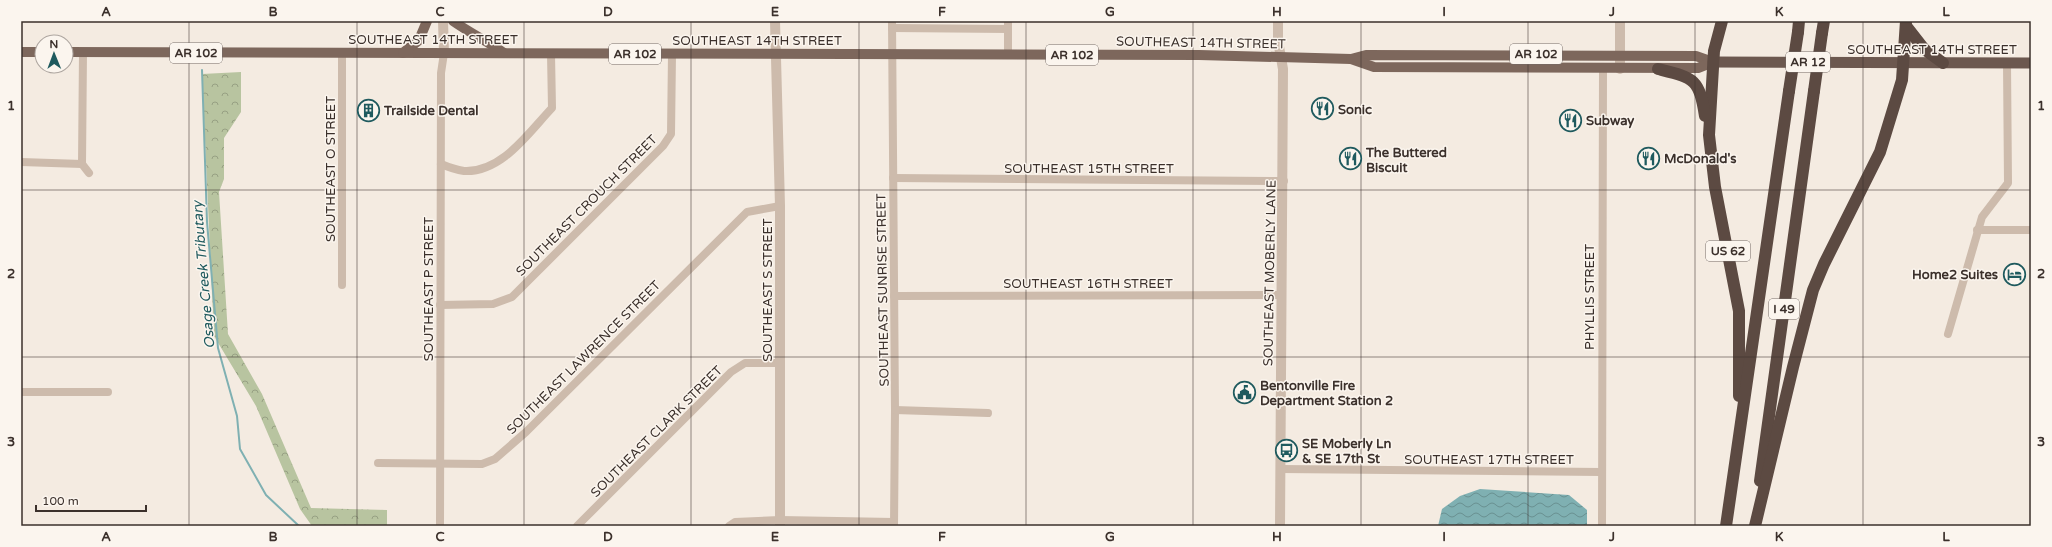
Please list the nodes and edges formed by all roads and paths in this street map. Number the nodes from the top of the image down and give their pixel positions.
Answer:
1 (427, 21) edge
2 (443, 21) edge
3 (454, 21) edge
4 (775, 21) edge
5 (1278, 21) edge
6 (1620, 21) edge
7 (1722, 21) edge
8 (1906, 24) edge
9 (892, 25) edge
10 (1008, 25) edge
11 (1799, 27) edge
12 (1823, 27) edge
13 (21, 52) edge
14 (34, 52) edge
15 (74, 52) edge
16 (83, 52) junction
17 (342, 53) junction
18 (403, 53) junction
19 (444, 53) junction
20 (504, 53) junction
21 (552, 54) junction
22 (672, 54) junction
23 (776, 54) junction
24 (892, 54) junction
25 (1008, 55) junction
26 (1620, 55) junction
27 (1280, 57) junction
28 (1351, 59) junction
29 (1714, 62) junction
30 (1903, 63) junction
31 (1943, 63) junction
32 (2007, 63) junction
33 (2031, 63) edge
34 (1603, 69) junction
35 (1620, 69) junction
36 (1658, 69) junction
37 (1708, 135) junction
38 (21, 162) edge
39 (82, 164) junction
40 (441, 164) junction
41 (89, 173) dead end
42 (893, 178) junction
43 (1284, 182) junction
44 (780, 206) junction
45 (1977, 230) junction
46 (2031, 230) edge
47 (342, 285) dead end
48 (1282, 295) junction
49 (894, 296) junction
50 (440, 305) junction
51 (1948, 334) dead end
52 (780, 363) junction
53 (21, 392) edge
54 (108, 392) dead end
55 (895, 410) junction
56 (988, 413) dead end
57 (1738, 442) junction
58 (378, 463) dead end
59 (440, 463) junction
60 (1281, 470) junction
61 (1602, 472) junction
62 (780, 523) edge
63 (894, 524) edge
64 (440, 526) edge
65 (577, 526) edge
66 (729, 526) edge
67 (1280, 526) edge
68 (1602, 526) edge
69 (1726, 526) edge
70 (1754, 526) edge

1 - 18 main road
2 - 19 street
3 - 20 main road
4 - 23 street, SOUTHEAST S STREET
5 - 27 street, SOUTHEAST MOBERLY LANE
6 - 26 street
7 - 29 highway
8 - 30 highway
8 - 31 highway
9 - 10 street
9 - 24 street, SOUTHEAST SUNRISE STREET
10 - 25 street
11 - 57 highway, I 49, bridge
12 - 70 highway, I 49, bridge
13 - 14 main road
15 - 16 main road, SOUTHEAST 14TH STREET / AR 102
16 - 17 main road, SOUTHEAST 14TH STREET / AR 102
16 - 39 street
17 - 18 main road, SOUTHEAST 14TH STREET / AR 102
17 - 47 street, SOUTHEAST O STREET
18 - 19 main road, SOUTHEAST 14TH STREET / AR 102
19 - 20 main road, SOUTHEAST 14TH STREET / AR 102
19 - 40 street, SOUTHEAST P STREET
20 - 21 main road, SOUTHEAST 14TH STREET / AR 102
21 - 22 main road, SOUTHEAST 14TH STREET / AR 102
21 - 40 street
22 - 23 main road, SOUTHEAST 14TH STREET / AR 102
22 - 50 street, SOUTHEAST CROUCH STREET
23 - 24 main road, SOUTHEAST 14TH STREET / AR 102
23 - 44 street, SOUTHEAST S STREET
24 - 25 main road, SOUTHEAST 14TH STREET / AR 102
24 - 42 street, SOUTHEAST SUNRISE STREET
25 - 27 main road, SOUTHEAST 14TH STREET / AR 102
26 - 28 main road, SOUTHEAST 14TH STREET / AR 102
26 - 29 main road, SOUTHEAST 14TH STREET / AR 102
26 - 35 street
27 - 28 main road, SOUTHEAST 14TH STREET / AR 102
27 - 43 street, SOUTHEAST MOBERLY LANE
28 - 34 main road, SOUTHEAST 14TH STREET / AR 102
29 - 30 highway, SOUTHEAST 14TH STREET / AR 12
29 - 36 main road, SOUTHEAST 14TH STREET / AR 102
29 - 37 highway, US 62
30 - 31 highway, SOUTHEAST 14TH STREET / AR 12
30 - 70 highway
31 - 32 highway, SOUTHEAST 14TH STREET / AR 12
32 - 33 highway, SOUTHEAST 14TH STREET / AR 12
32 - 45 street
34 - 35 main road, SOUTHEAST 14TH STREET / AR 102
34 - 61 street, PHYLLIS STREET
35 - 36 main road, SOUTHEAST 14TH STREET / AR 102
36 - 37 highway, US 62
37 - 57 highway, US 62
38 - 39 street
39 - 41 street
40 - 50 street, SOUTHEAST P STREET
42 - 43 street, SOUTHEAST 15TH STREET
42 - 49 street, SOUTHEAST SUNRISE STREET
43 - 48 street, SOUTHEAST MOBERLY LANE
44 - 52 street, SOUTHEAST S STREET
44 - 59 street, SOUTHEAST LAWRENCE STREET
45 - 46 street
45 - 51 street
48 - 49 street, SOUTHEAST 16TH STREET
48 - 60 street, SOUTHEAST MOBERLY LANE
49 - 55 street, SOUTHEAST SUNRISE STREET
50 - 59 street, SOUTHEAST P STREET
52 - 62 street, SOUTHEAST S STREET
52 - 65 street, SOUTHEAST CLARK STREET
53 - 54 street
55 - 56 street
55 - 63 street, SOUTHEAST SUNRISE STREET
57 - 69 highway, I 49
58 - 59 street, SOUTHEAST LAWRENCE STREET
59 - 64 street, SOUTHEAST P STREET
60 - 61 street, SOUTHEAST 17TH STREET
60 - 67 street, SOUTHEAST MOBERLY LANE
61 - 68 street, PHYLLIS STREET
62 - 63 street
62 - 66 street

